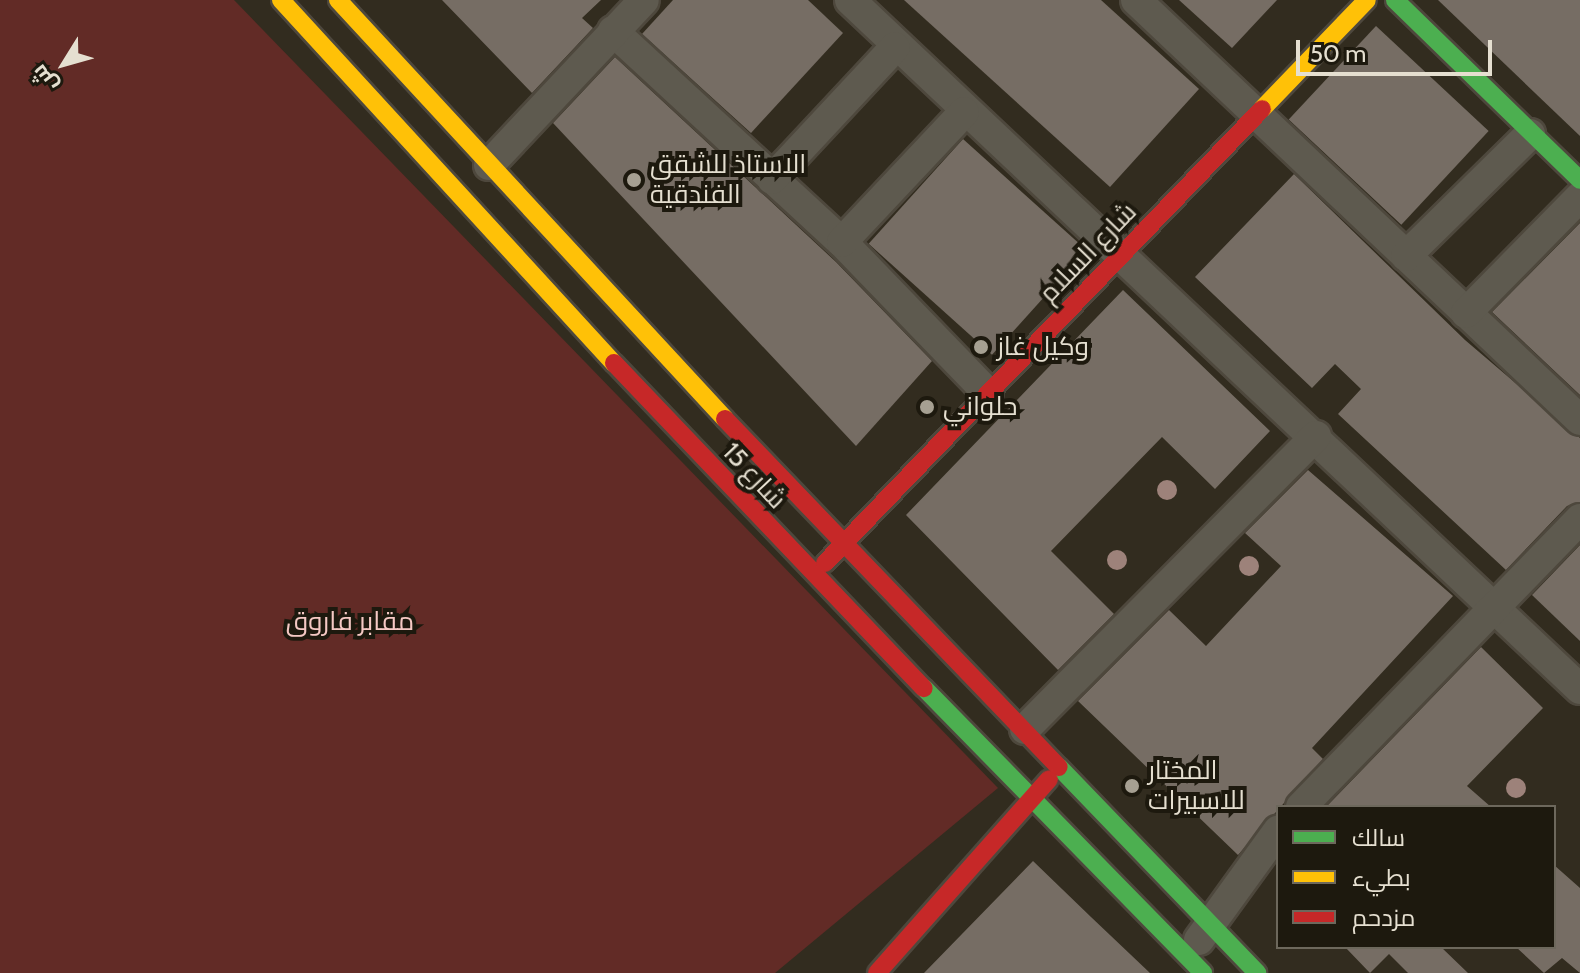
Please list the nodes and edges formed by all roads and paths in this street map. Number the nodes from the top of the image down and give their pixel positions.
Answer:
1 (281, 0) edge
2 (338, 0) edge
3 (644, 0) edge
4 (850, 0) edge
5 (1136, 0) edge
6 (1367, 0) edge
7 (1395, 0) edge
8 (613, 31) junction
9 (895, 47) junction
10 (964, 112) junction
11 (1258, 116) junction
12 (1530, 134) junction
13 (489, 165) junction
14 (772, 179) junction
15 (1580, 180) edge
16 (1580, 197) edge
17 (842, 242) junction
18 (1122, 255) junction
19 (1406, 256) junction
20 (1466, 313) junction
21 (988, 393) junction
22 (1580, 420) edge
23 (1316, 436) junction
24 (1580, 519) edge
25 (844, 541) junction
26 (814, 578) junction
27 (1496, 608) junction
28 (1580, 689) edge
29 (1025, 729) junction
30 (973, 740) junction
31 (1058, 768) junction
32 (1032, 802) junction
33 (1303, 805) edge
34 (1276, 834) edge
35 (995, 844) junction
36 (1208, 924) junction
37 (1196, 966) edge
38 (877, 973) edge
39 (1257, 973) edge

1 - 26 street, شارع 15
2 - 13 street, شارع 15
3 - 8 street
4 - 9 street
5 - 11 street
6 - 11 street, شارع السلام
7 - 12 street
8 - 13 street
8 - 14 street
9 - 10 street
9 - 14 street
10 - 17 street
10 - 18 street
11 - 18 street, شارع السلام
11 - 19 street
12 - 15 street
12 - 19 street
13 - 25 street, شارع 15
14 - 17 street
16 - 20 street
17 - 21 street
18 - 21 street, شارع السلام
18 - 23 street
19 - 20 street
20 - 22 street
21 - 25 street, شارع السلام
23 - 27 street
23 - 29 street
24 - 27 street
25 - 26 street, شارع السلام
25 - 29 street, شارع 15
26 - 30 street, شارع 15
27 - 28 street
27 - 33 street
29 - 31 street, شارع 15
30 - 32 street, شارع 15
30 - 35 street
31 - 32 street
31 - 36 street, شارع 15
32 - 35 street
32 - 37 street, شارع 15
34 - 36 street
35 - 38 street
36 - 37 street
36 - 39 street, شارع 15

